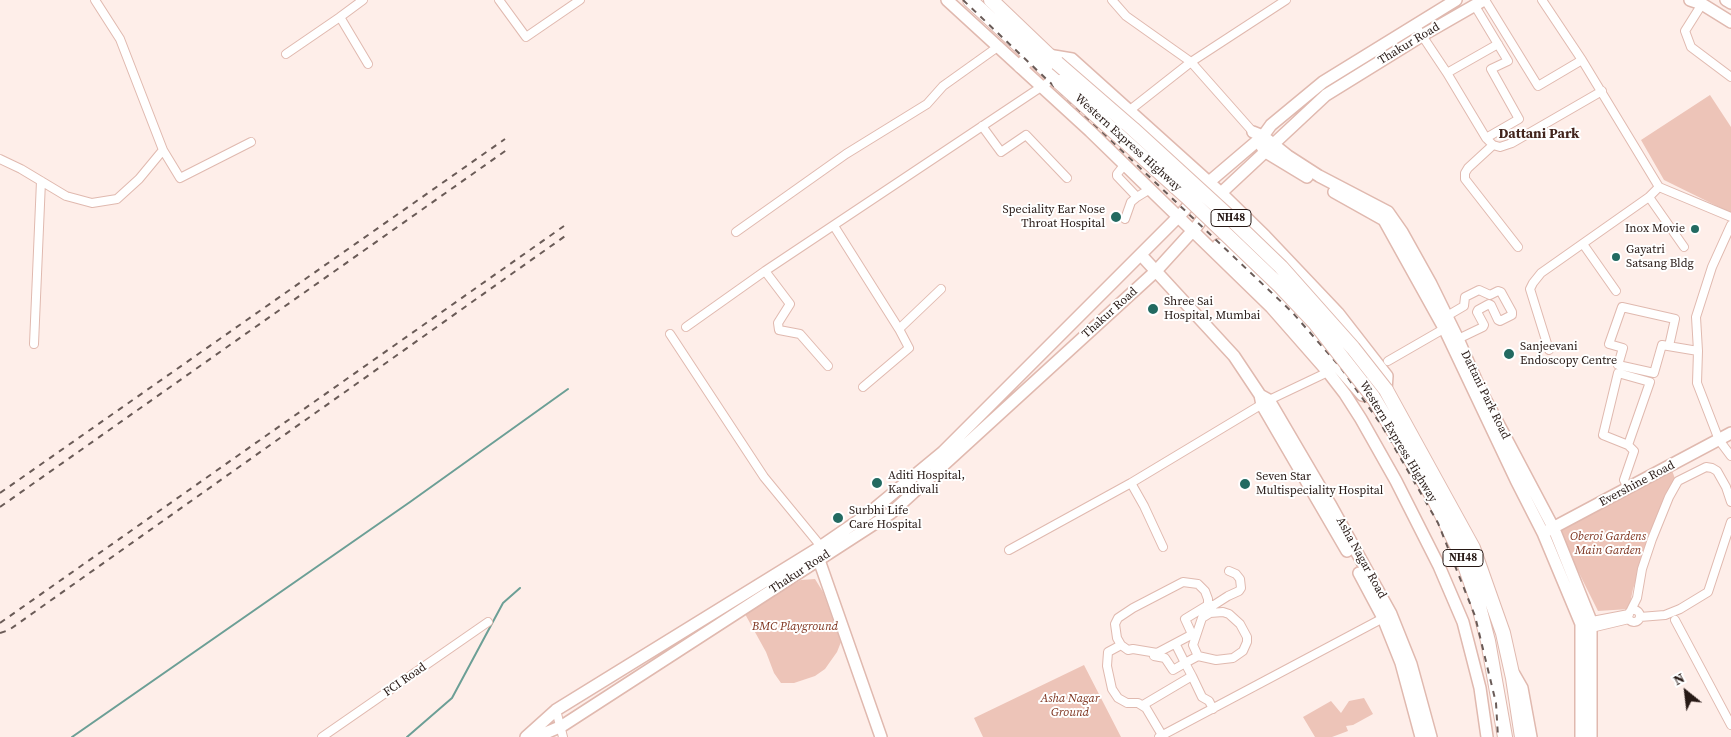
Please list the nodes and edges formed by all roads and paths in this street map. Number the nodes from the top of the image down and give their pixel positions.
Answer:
1 (95, 0) edge
2 (363, 0) edge
3 (499, 0) edge
4 (580, 0) edge
5 (947, 0) edge
6 (970, 0) edge
7 (991, 0) edge
8 (1112, 0) edge
9 (1286, 0) edge
10 (1456, 0) edge
11 (1542, 0) edge
12 (1690, 0) edge
13 (1727, 0) edge
14 (1482, 2) edge
15 (1731, 3) edge
16 (1702, 4) junction
17 (340, 17) junction
18 (1731, 22) edge
19 (1415, 25) junction
20 (1423, 35) junction
21 (1498, 44) junction
22 (999, 46) junction
23 (133, 47) dead end
24 (125, 51) junction
25 (286, 54) dead end
26 (1044, 59) junction
27 (1582, 60) junction
28 (1191, 62) junction
29 (368, 64) dead end
30 (1021, 66) junction
31 (1447, 73) junction
32 (1731, 77) edge
33 (1050, 84) junction
34 (1602, 91) junction
35 (1130, 110) junction
36 (982, 126) junction
37 (1258, 137) junction
38 (1486, 138) junction
39 (251, 142) dead end
40 (1493, 146) junction
41 (1270, 148) junction
42 (164, 150) junction
43 (0, 159) edge
44 (1125, 164) junction
45 (1067, 178) dead end
46 (41, 181) junction
47 (1209, 182) junction
48 (1659, 186) junction
49 (1150, 189) junction
50 (1221, 193) junction
51 (1137, 197) junction
52 (1649, 197) junction
53 (1181, 215) junction
54 (1731, 217) edge
55 (1125, 219) dead end
56 (1731, 225) edge
57 (834, 226) junction
58 (1195, 228) junction
59 (736, 232) dead end
60 (1583, 244) junction
61 (1518, 246) dead end
62 (1684, 247) dead end
63 (1141, 255) junction
64 (766, 270) junction
65 (1156, 271) junction
66 (941, 290) dead end
67 (1616, 291) dead end
68 (1093, 303) junction
69 (1107, 316) junction
70 (1447, 323) junction
71 (686, 327) dead end
72 (900, 329) junction
73 (670, 334) dead end
74 (1458, 339) junction
75 (34, 344) dead end
76 (1669, 346) junction
77 (1549, 350) dead end
78 (1698, 351) junction
79 (1388, 361) dead end
80 (828, 366) dead end
81 (1328, 372) junction
82 (863, 387) dead end
83 (1386, 390) junction
84 (1478, 393) junction
85 (1373, 397) junction
86 (1264, 400) junction
87 (1731, 433) edge
88 (968, 435) junction
89 (1724, 442) edge
90 (1628, 445) junction
91 (1731, 456) edge
92 (1674, 473) junction
93 (1131, 483) junction
94 (1628, 488) junction
95 (1731, 502) edge
96 (1731, 522) edge
97 (1550, 534) junction
98 (1163, 547) dead end
99 (1009, 550) dead end
100 (820, 553) junction
101 (1229, 571) dead end
102 (1208, 605) junction
103 (720, 608) junction
104 (1629, 615) junction
105 (1387, 616) junction
106 (726, 620) junction
107 (1675, 620) dead end
108 (488, 622) dead end
109 (1586, 626) junction
110 (1121, 645) junction
111 (1176, 645) junction
112 (1128, 650) junction
113 (1198, 656) junction
114 (1185, 663) junction
115 (1511, 671) junction
116 (1192, 676) junction
117 (1202, 697) junction
118 (1586, 703) junction
119 (1143, 705) junction
120 (1213, 709) junction
121 (556, 710) junction
122 (1204, 714) junction
123 (1729, 714) edge
124 (1731, 725) edge
125 (563, 732) edge
126 (1160, 736) edge
127 (322, 737) edge
128 (526, 737) edge
129 (536, 737) edge
130 (881, 737) edge
131 (1421, 737) edge
132 (1431, 737) edge
133 (1487, 737) edge
134 (1505, 737) edge
135 (1522, 737) edge
136 (1531, 737) edge
137 (1581, 737) edge
138 (1591, 737) edge

1 - 24 street
2 - 17 street
3 - 4 street
5 - 22 street
6 - 26 highway, Western Express Highway / NH48
7 - 26 highway, Western Express Highway / NH48
8 - 28 street, Dattani Park Road
9 - 28 street
10 - 19 street, Thakur Road
11 - 27 street
12 - 16 street
13 - 15 street
14 - 20 street, Thakur Road
14 - 21 street
14 - 27 street
16 - 18 street
16 - 32 street
17 - 25 street
17 - 29 street
19 - 20 street
19 - 37 street, Thakur Road
20 - 31 street
20 - 41 street, Thakur Road
21 - 31 street
21 - 38 street
22 - 30 street
22 - 59 street
23 - 24 street
24 - 42 street
26 - 30 highway
26 - 33 highway, Western Express Highway / NH48
26 - 35 street
26 - 83 highway, Western Express Highway / NH48, bridge
27 - 34 street
28 - 35 street
28 - 37 street, Dattani Park Road
30 - 33 street
31 - 38 street
33 - 36 street
33 - 44 street
33 - 53 street
33 - 85 highway, Western Express Highway / NH48, bridge
34 - 40 street
34 - 48 street
35 - 47 street
36 - 45 street
36 - 57 street
37 - 41 street, Dattani Park Road
37 - 47 street, Thakur Road
38 - 40 street
39 - 42 street
40 - 61 street
41 - 50 street, Thakur Road
41 - 70 street, Dattani Park Road
42 - 46 street
43 - 46 street
44 - 49 street
44 - 51 street
46 - 75 street
47 - 50 street
47 - 53 street, Thakur Road
48 - 52 street
48 - 54 street
49 - 51 street
49 - 53 street
50 - 58 street, Thakur Road
50 - 83 street
51 - 55 street
52 - 60 street
52 - 62 street
53 - 58 street
53 - 63 street, Thakur Road
56 - 78 street
57 - 64 street
57 - 72 street
58 - 65 street, Thakur Road
58 - 81 street
58 - 85 street
60 - 67 street
60 - 77 street
63 - 65 street, Asha Nagar Road
63 - 68 street, Thakur Road
64 - 71 street
64 - 80 street
65 - 69 street, Thakur Road
65 - 86 street, Asha Nagar Road
66 - 72 street
68 - 69 street
68 - 88 street, Thakur Road
69 - 88 street, Thakur Road
70 - 74 street, Dattani Park Road
70 - 74 street
70 - 79 street
70 - 84 street, Dattani Park Road
72 - 82 street
73 - 100 street
74 - 84 street, Dattani Park Road
76 - 76 street
76 - 78 street
78 - 89 street
81 - 86 street
81 - 133 street
83 - 115 highway, Western Express Highway / NH48
84 - 97 street, Dattani Park Road
85 - 134 highway, Western Express Highway / NH48
86 - 93 street
86 - 105 street, Asha Nagar Road
87 - 89 street, Evershine Road
88 - 100 street, Thakur Road
89 - 91 street
89 - 92 street, Evershine Road
90 - 90 street
90 - 94 street
92 - 94 street, Evershine Road
92 - 95 street
92 - 97 street, Evershine Road
92 - 104 street
93 - 98 street
93 - 99 street
94 - 97 street, Evershine Road
96 - 104 street
97 - 109 street, Dattani Park Road
100 - 103 street, Thakur Road
100 - 106 street, Thakur Road
100 - 130 street
101 - 102 street
102 - 110 street
102 - 111 street
103 - 106 street
103 - 121 street, Thakur Road
104 - 109 street
105 - 120 street
105 - 131 street, Asha Nagar Road
105 - 132 street, Asha Nagar Road
106 - 125 street, Thakur Road
107 - 123 street
108 - 127 street, FCI Road
109 - 118 street, Dattani Park Road
110 - 112 street
110 - 119 street
111 - 112 street
111 - 114 street
112 - 114 street
113 - 113 street
113 - 114 street
114 - 116 street
115 - 135 highway, Western Express Highway / NH48
115 - 136 street
116 - 117 street
116 - 119 street
117 - 120 street
117 - 122 street
118 - 137 street, Dattani Park Road
118 - 138 street, Dattani Park Road
119 - 126 street
120 - 122 street
121 - 125 street
121 - 128 street, Thakur Road
122 - 126 street
123 - 124 street
125 - 129 street, Thakur Road

